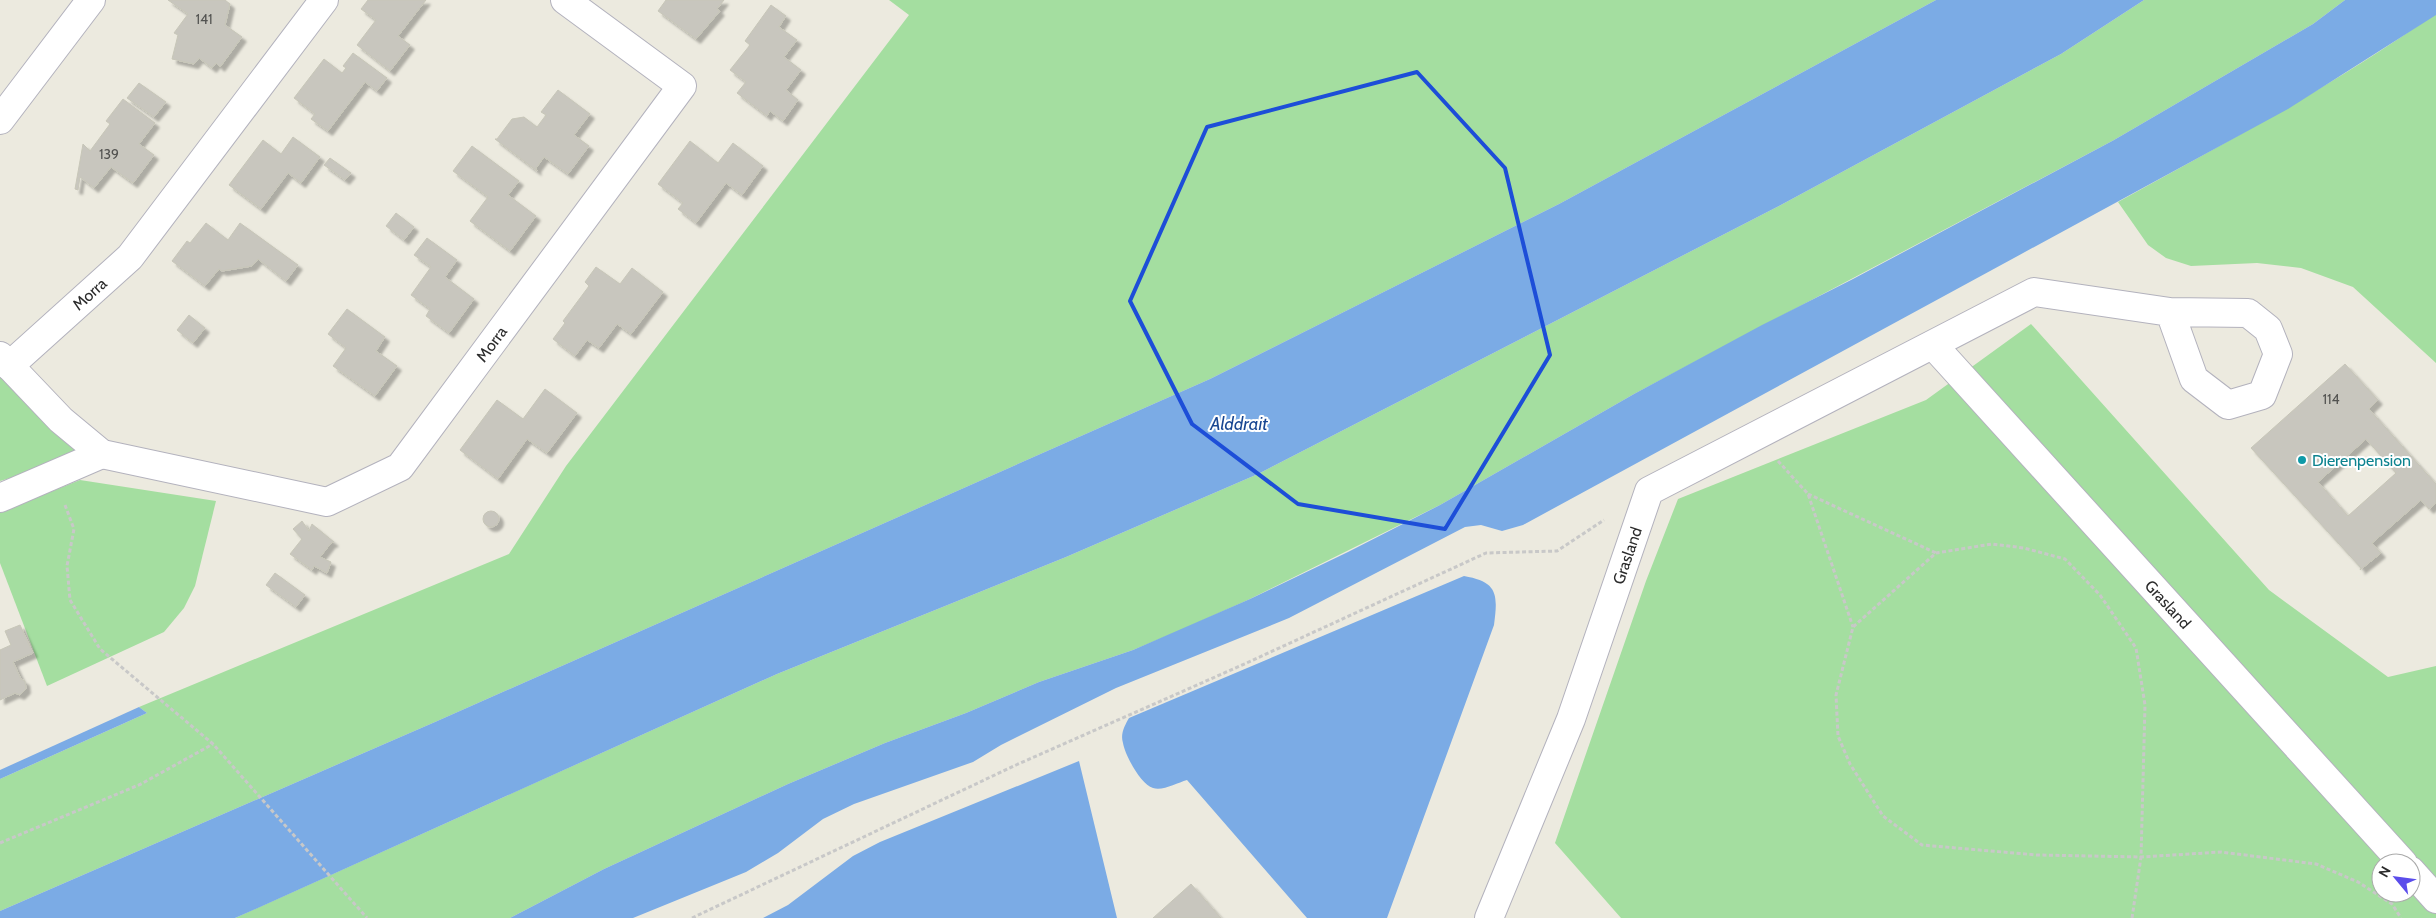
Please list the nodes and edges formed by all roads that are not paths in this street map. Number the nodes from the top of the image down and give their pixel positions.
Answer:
1 (91, 0) edge
2 (324, 0) edge
3 (565, 0) edge
4 (0, 120) edge
5 (2170, 312) dead end
6 (1933, 346) junction
7 (4, 361) edge
8 (102, 454) junction
9 (0, 498) edge
10 (2395, 853) edge
11 (2421, 882) edge
12 (2436, 899) edge
13 (1489, 918) edge

1 - 4 street
2 - 7 street, Morra
3 - 8 street, Morra
5 - 6 street, Grasland
6 - 10 street, Grasland
6 - 13 street, Grasland
7 - 8 street, Morra
8 - 9 street
11 - 12 street

